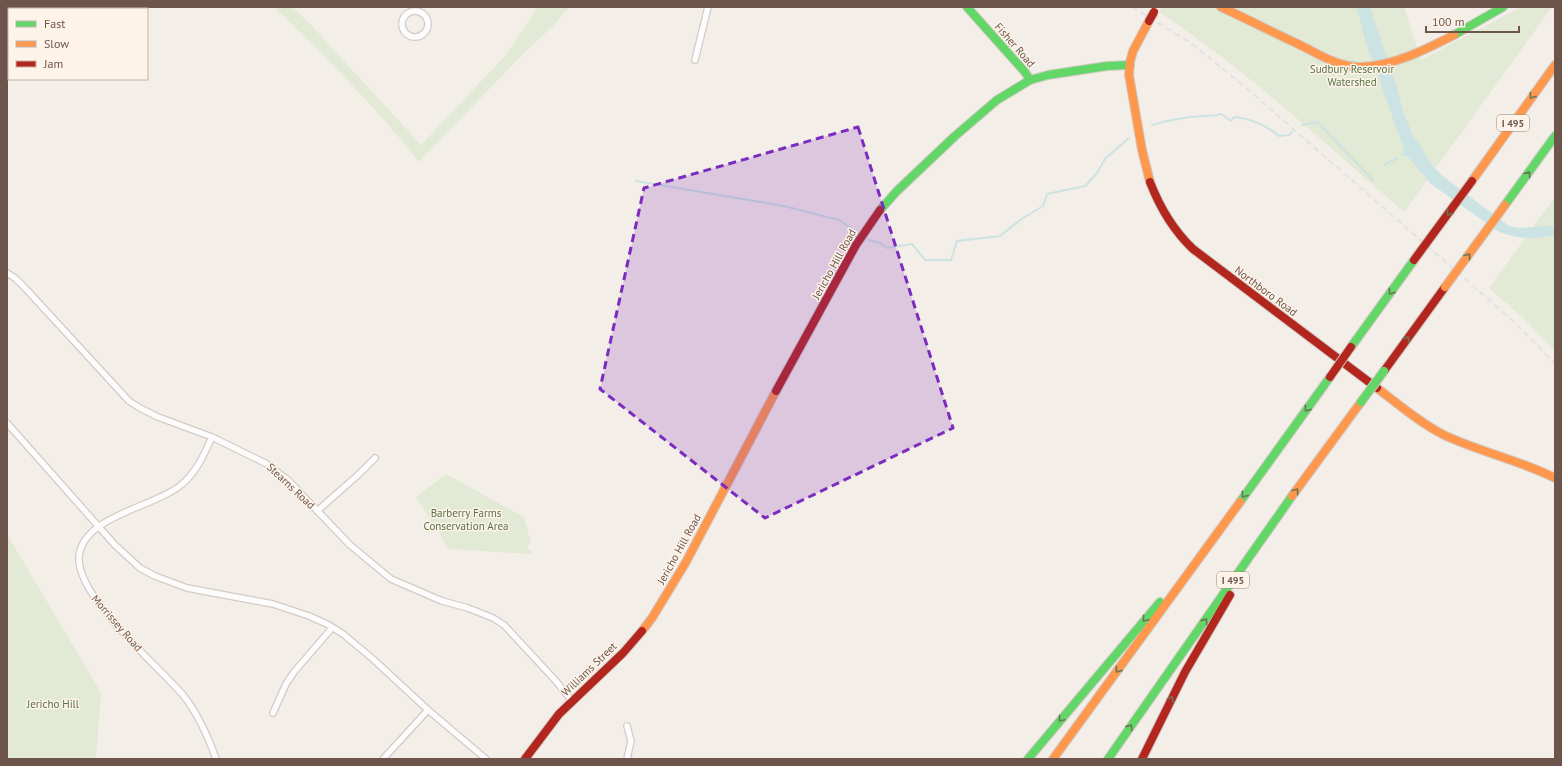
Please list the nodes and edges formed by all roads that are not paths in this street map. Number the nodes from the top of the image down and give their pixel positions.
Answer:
1 (426, 7) edge
2 (708, 7) edge
3 (967, 7) edge
4 (1221, 7) edge
5 (1503, 7) edge
6 (1155, 10) edge
7 (422, 13) junction
8 (695, 60) dead end
9 (1130, 64) junction
10 (1555, 65) edge
11 (1030, 80) junction
12 (1555, 136) edge
13 (7, 273) edge
14 (7, 423) edge
15 (212, 437) junction
16 (375, 458) dead end
17 (1555, 478) edge
18 (1282, 510) junction
19 (317, 511) junction
20 (99, 526) junction
21 (1215, 536) junction
22 (667, 594) joint
23 (332, 628) junction
24 (572, 701) junction
25 (428, 710) junction
26 (273, 713) dead end
27 (627, 726) dead end
28 (216, 759) edge
29 (383, 759) edge
30 (486, 759) edge
31 (525, 759) edge
32 (627, 759) edge
33 (1028, 759) edge
34 (1053, 759) edge
35 (1108, 759) edge
36 (1142, 759) edge

1 - 7 street
2 - 8 street
3 - 11 main road, Fisher Road
4 - 5 main road
6 - 9 main road, Northboro Road, bridge
7 - 7 street
9 - 11 main road, Jericho Hill Road
9 - 17 main road, Northboro Road
10 -> 21 main road, I 495, bridge
11 - 22 main road, Jericho Hill Road
18 -> 12 main road, I 495, bridge
13 - 15 street, Stearns Road
14 - 20 street
15 - 19 street, Stearns Road
15 - 20 street, Morrissey Road
16 - 19 street
35 -> 18 main road, I 495
36 -> 18 main road
19 - 24 street, Stearns Road
20 - 23 street
20 - 28 street, Morrissey Road
21 -> 33 main road
21 -> 34 main road, I 495
22 - 24 main road, Williams Street
23 - 25 street
23 - 26 street
24 - 31 main road, Williams Street
25 - 29 street
25 - 30 street
27 - 32 street

